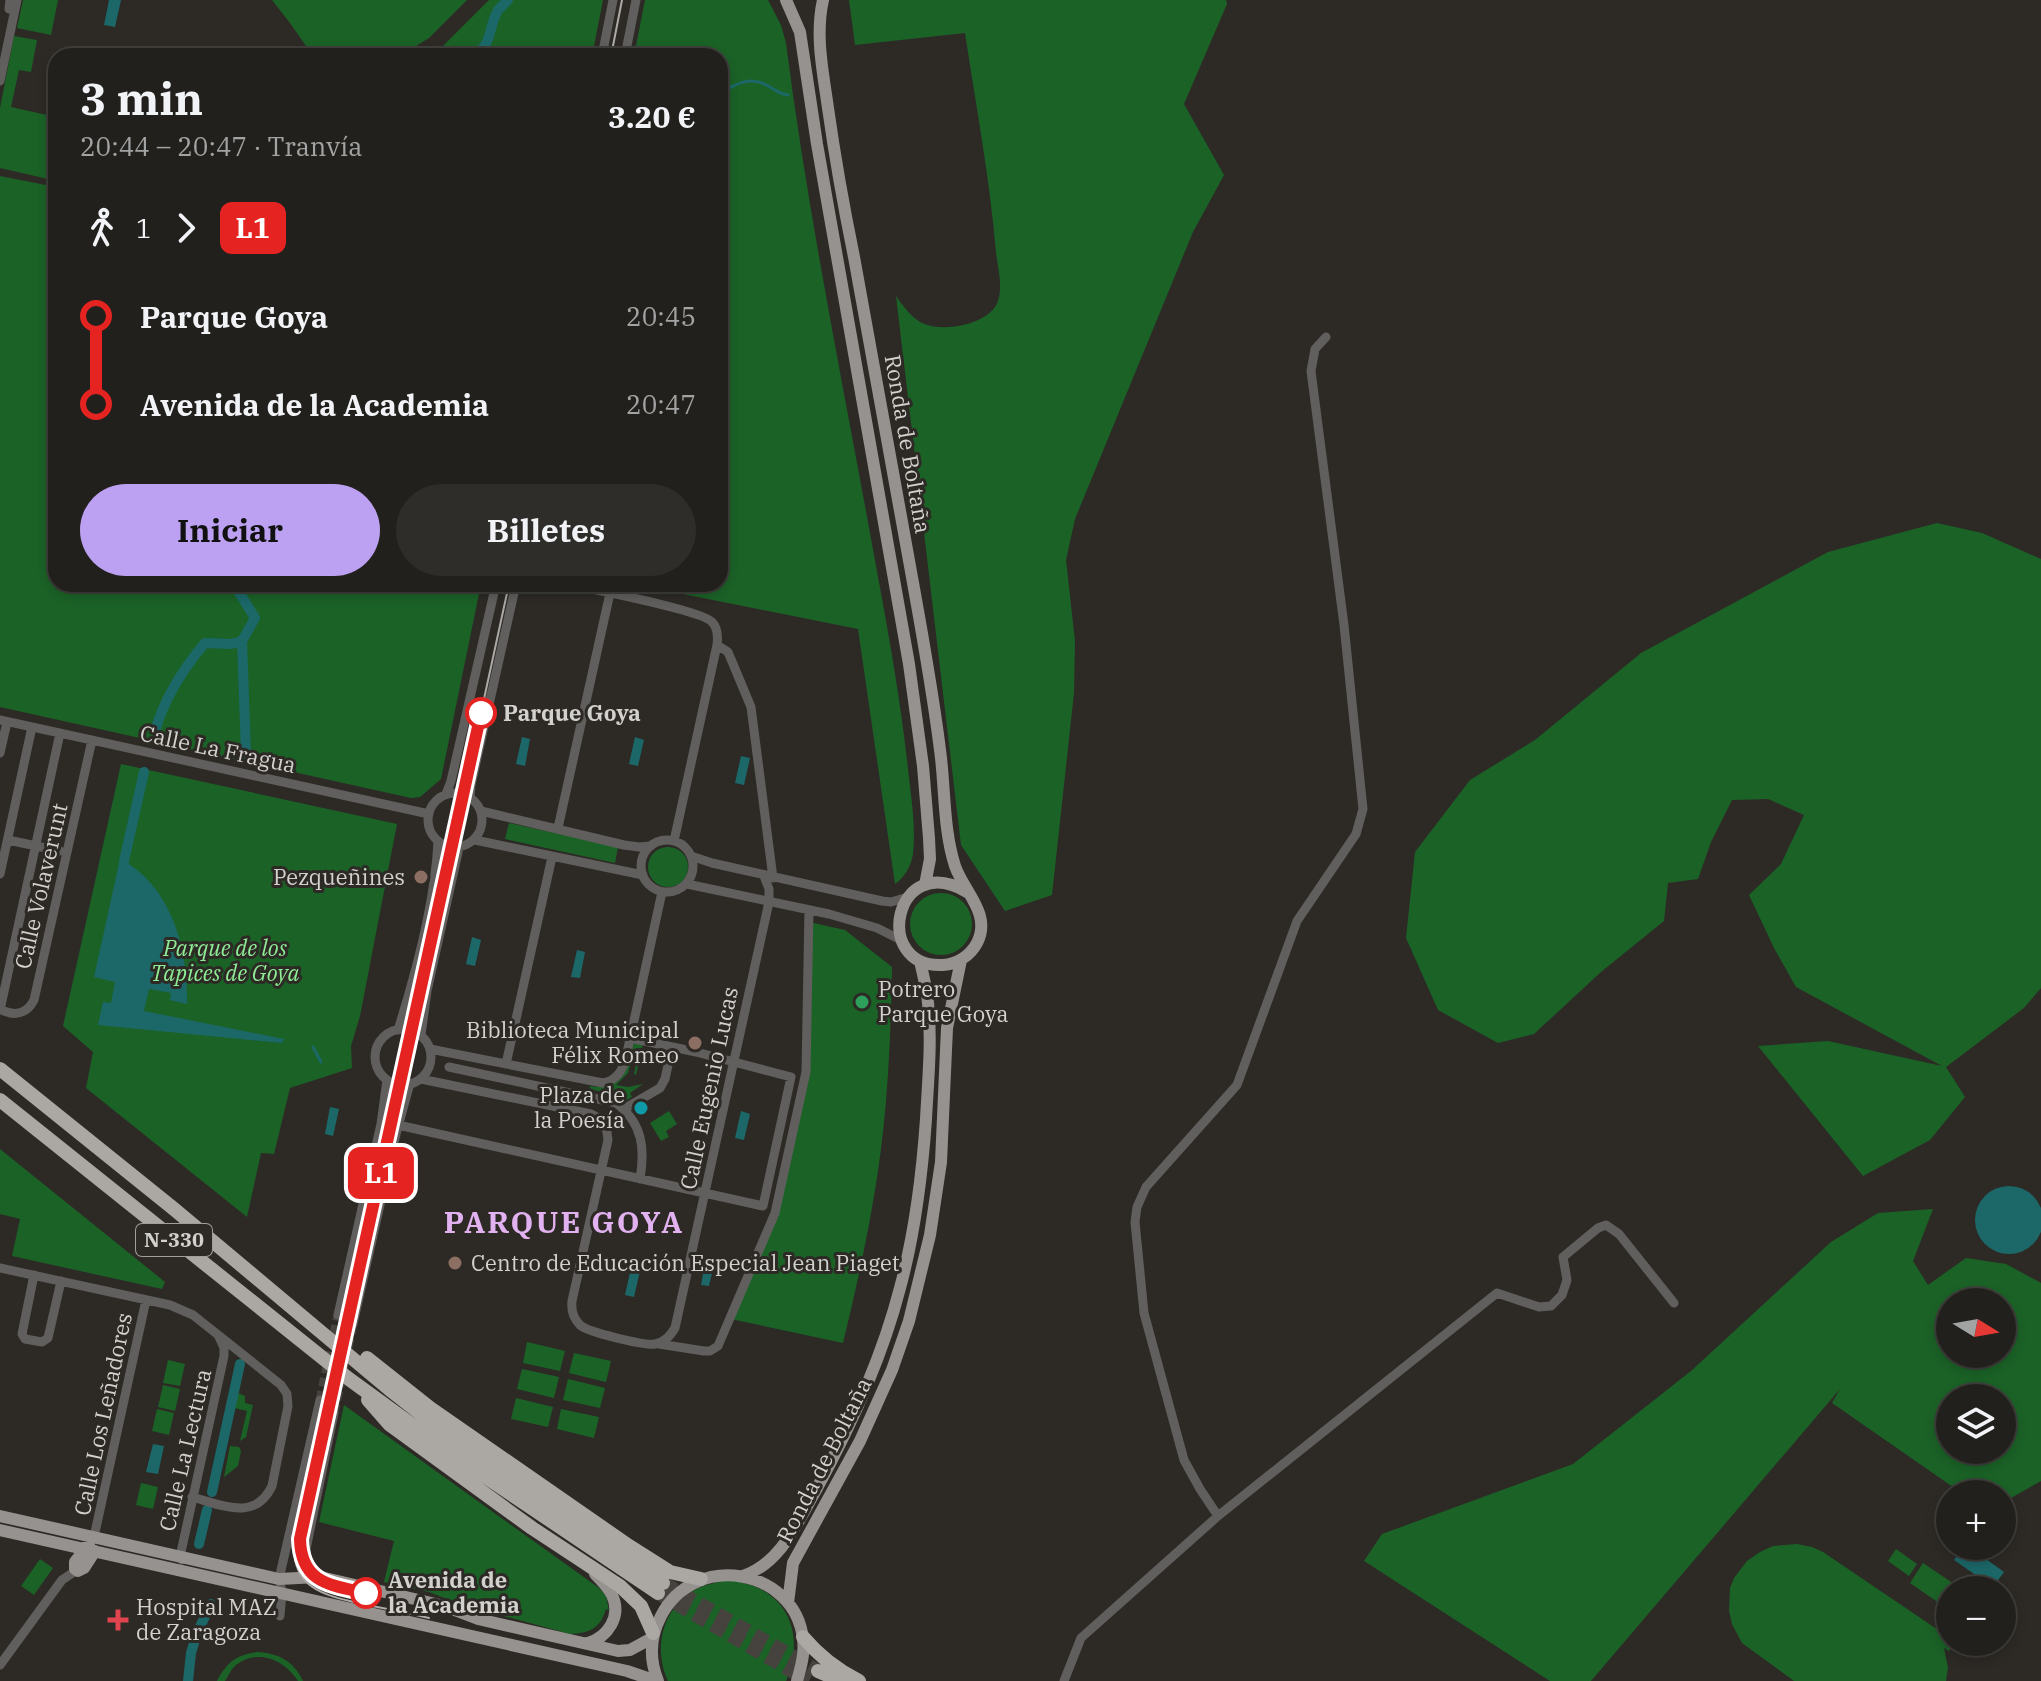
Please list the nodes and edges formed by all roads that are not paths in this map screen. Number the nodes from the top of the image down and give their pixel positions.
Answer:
1 (17, 0) edge
2 (613, 0) edge
3 (636, 0) edge
4 (786, 0) edge
5 (823, 0) edge
6 (604, 48) edge
7 (627, 48) edge
8 (0, 81) edge
9 (1326, 337) dead end
10 (494, 592) edge
11 (514, 592) edge
12 (605, 592) edge
13 (610, 593) junction
14 (717, 645) junction
15 (4, 721) edge
16 (32, 727) junction
17 (60, 733) junction
18 (92, 740) junction
19 (0, 753) edge
20 (446, 794) junction
21 (470, 797) junction
22 (481, 811) junction
23 (0, 812) edge
24 (429, 814) junction
25 (13, 815) junction
26 (558, 828) junction
27 (8, 840) junction
28 (475, 840) junction
29 (674, 841) junction
30 (438, 842) junction
31 (36, 846) junction
32 (651, 846) junction
33 (459, 848) junction
34 (60, 851) dead end
35 (691, 856) junction
36 (552, 857) junction
37 (1, 868) edge
38 (643, 875) junction
39 (768, 877) junction
40 (687, 884) junction
41 (925, 885) junction
42 (662, 892) junction
43 (967, 892) junction
44 (908, 897) junction
45 (769, 902) junction
46 (809, 910) junction
47 (901, 940) junction
48 (961, 960) junction
49 (920, 961) junction
50 (0, 1009) edge
51 (398, 1030) junction
52 (421, 1035) junction
53 (630, 1038) junction
54 (672, 1047) junction
55 (430, 1049) junction
56 (733, 1063) junction
57 (506, 1064) junction
58 (449, 1067) dead end
59 (0, 1069) edge
60 (387, 1080) junction
61 (416, 1081) junction
62 (0, 1100) edge
63 (624, 1109) junction
64 (398, 1125) junction
65 (601, 1170) junction
66 (640, 1179) junction
67 (704, 1193) junction
68 (0, 1268) edge
69 (34, 1275) junction
70 (61, 1281) junction
71 (146, 1300) junction
72 (1674, 1303) dead end
73 (296, 1310) junction
74 (338, 1315) tunnel mouth
75 (353, 1324) tunnel mouth
76 (217, 1335) junction
77 (657, 1344) junction
78 (349, 1379) junction
79 (320, 1400) tunnel mouth
80 (334, 1413) tunnel mouth
81 (192, 1497) junction
82 (0, 1516) edge
83 (1218, 1516) junction
84 (0, 1530) edge
85 (92, 1545) junction
86 (180, 1556) junction
87 (584, 1563) junction
88 (77, 1570) joint
89 (188, 1572) junction
90 (743, 1576) junction
91 (318, 1577) junction
92 (279, 1579) junction
93 (701, 1579) junction
94 (282, 1592) junction
95 (303, 1597) junction
96 (788, 1603) junction
97 (653, 1635) junction
98 (803, 1637) junction
99 (586, 1643) junction
100 (0, 1665) edge
101 (818, 1671) tunnel mouth
102 (657, 1681) edge
103 (797, 1681) edge
104 (841, 1681) edge
105 (859, 1681) edge
106 (1064, 1681) edge

1 - 8 street
2 - 6 street
3 - 7 street
4 - 41 main road, Ronda de Boltaña
5 - 43 main road, Ronda de Boltaña
9 - 83 street
10 - 20 street
11 - 21 street
12 - 13 street
13 - 14 street, Calle Eugenio Lucas
13 - 26 street
14 - 29 street
14 - 39 street, Calle Eugenio Lucas
15 - 16 street, Calle La Fragua
15 - 19 street
16 - 17 street, Calle La Fragua
16 - 25 street
17 - 18 street, Calle La Fragua
17 - 31 street
18 - 24 street, Calle La Fragua
18 - 50 street, Calle Volaverunt
20 - 21 street
20 - 24 street
21 - 22 street
22 - 26 street
22 - 28 street
23 - 25 street
24 - 30 street
25 - 27 street
26 - 32 street
27 - 31 street
27 - 37 street
28 - 33 street
28 - 36 street
29 - 32 street
29 - 35 street
30 - 33 street
30 - 51 street
31 - 34 street
31 - 50 street
32 - 38 street
33 - 52 street
35 - 39 street
35 - 40 street
36 - 38 street
36 - 57 street
38 - 42 street
39 - 44 street
39 - 45 street, Calle Eugenio Lucas
40 - 42 street
40 - 45 street
41 - 43 main road
41 - 44 main road
42 - 53 street
43 - 48 main road, Ronda de Boltaña
44 - 47 main road
45 - 46 street
45 - 56 street, Calle Eugenio Lucas
46 - 47 street
46 - 77 street
47 - 49 main road
48 - 49 main road
48 - 96 main road, Ronda de Boltaña
49 - 90 main road, Ronda de Boltaña
51 - 52 street
51 - 60 street
52 - 55 street
53 - 54 street
53 - 57 street
54 - 56 street
54 - 63 street
55 - 57 street
55 - 61 street
56 - 67 street, Calle Eugenio Lucas
56 - 67 street
58 - 63 street
59 - 73 highway, N-330
60 - 61 street
60 - 74 street
61 - 64 street
61 - 65 street
62 - 78 highway, N-330
63 - 66 street
64 - 65 street
64 - 75 street
65 - 66 street
65 - 77 street
66 - 67 street
67 - 77 street, Calle Eugenio Lucas
68 - 69 street
69 - 70 street
69 - 70 street
70 - 71 street
71 - 76 street
71 - 85 street, Calle Los Leñadores
72 - 83 street
73 - 78 highway, N-330
73 - 93 highway
76 - 81 street, Calle La Lectura
76 - 81 street
78 - 87 highway
79 - 92 street
80 - 91 street
81 - 86 street, Calle La Lectura
82 - 85 main road
83 - 106 street
84 - 85 main road
85 - 86 main road
85 - 88 main road
85 - 89 main road
86 - 89 street, Calle La Lectura
86 - 92 main road
87 - 97 highway
87 - 99 main road
88 - 100 street
89 - 94 main road
90 - 93 main road
90 - 96 main road
91 - 92 main road
91 - 99 main road
92 - 94 street
93 - 97 main road
94 - 95 main road
94 - 95 street
95 - 102 main road
96 - 98 main road
97 - 99 main road
97 - 102 main road
98 - 103 main road
98 - 105 highway
101 - 104 highway

